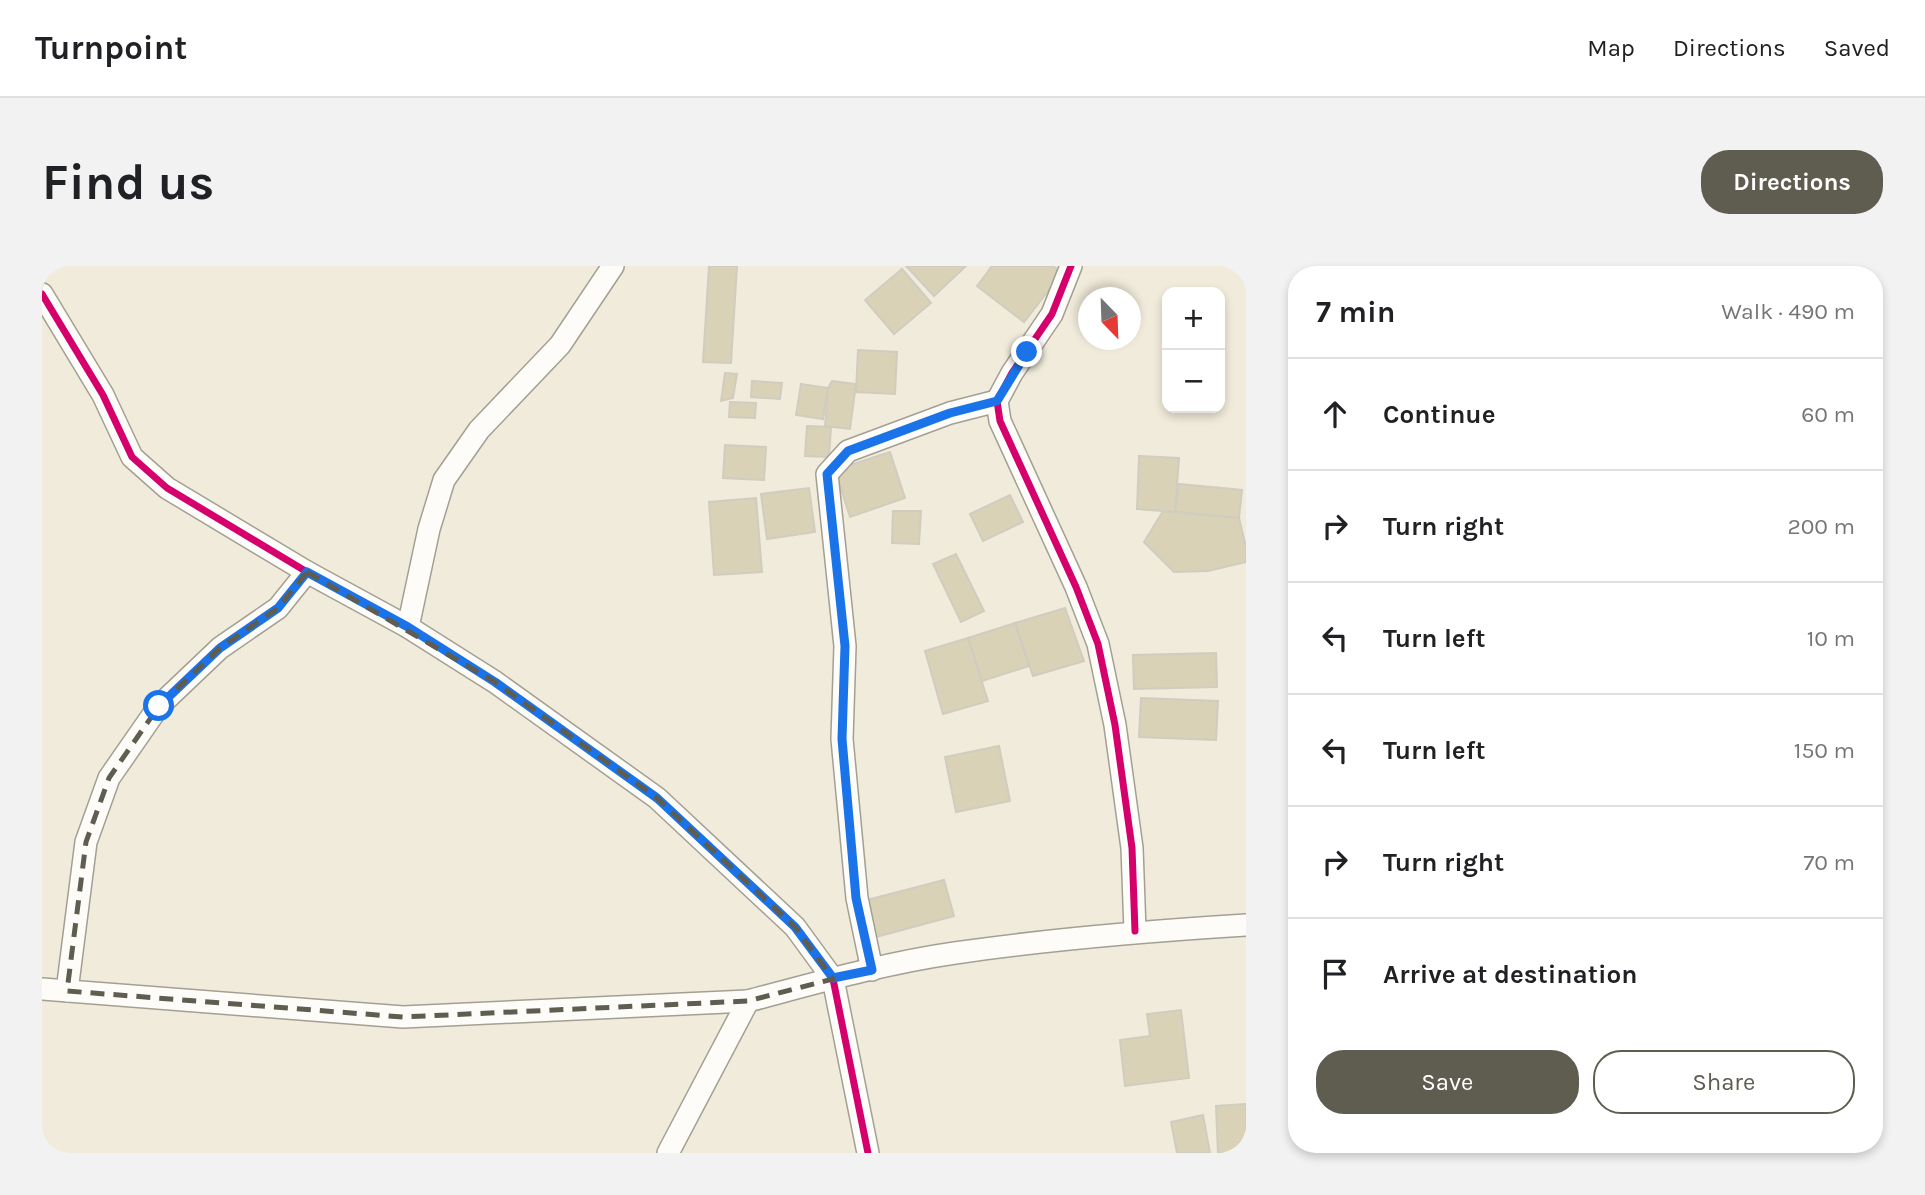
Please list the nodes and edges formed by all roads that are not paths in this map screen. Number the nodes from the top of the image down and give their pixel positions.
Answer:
1 (613, 266) edge
2 (1071, 266) edge
3 (42, 294) edge
4 (997, 401) junction
5 (307, 572) junction
6 (408, 627) junction
7 (1246, 925) edge
8 (1135, 931) junction
9 (872, 970) junction
10 (833, 978) junction
11 (42, 989) edge
12 (67, 991) junction
13 (748, 1001) junction
14 (668, 1153) edge
15 (868, 1153) edge

1 - 6 street
2 - 4 street
3 - 5 street
4 - 8 street
4 - 9 street
5 - 6 street
5 - 12 street
6 - 10 street
7 - 8 street
8 - 9 street
9 - 10 street
10 - 13 street
10 - 15 street
11 - 12 street
12 - 13 street
13 - 14 street

